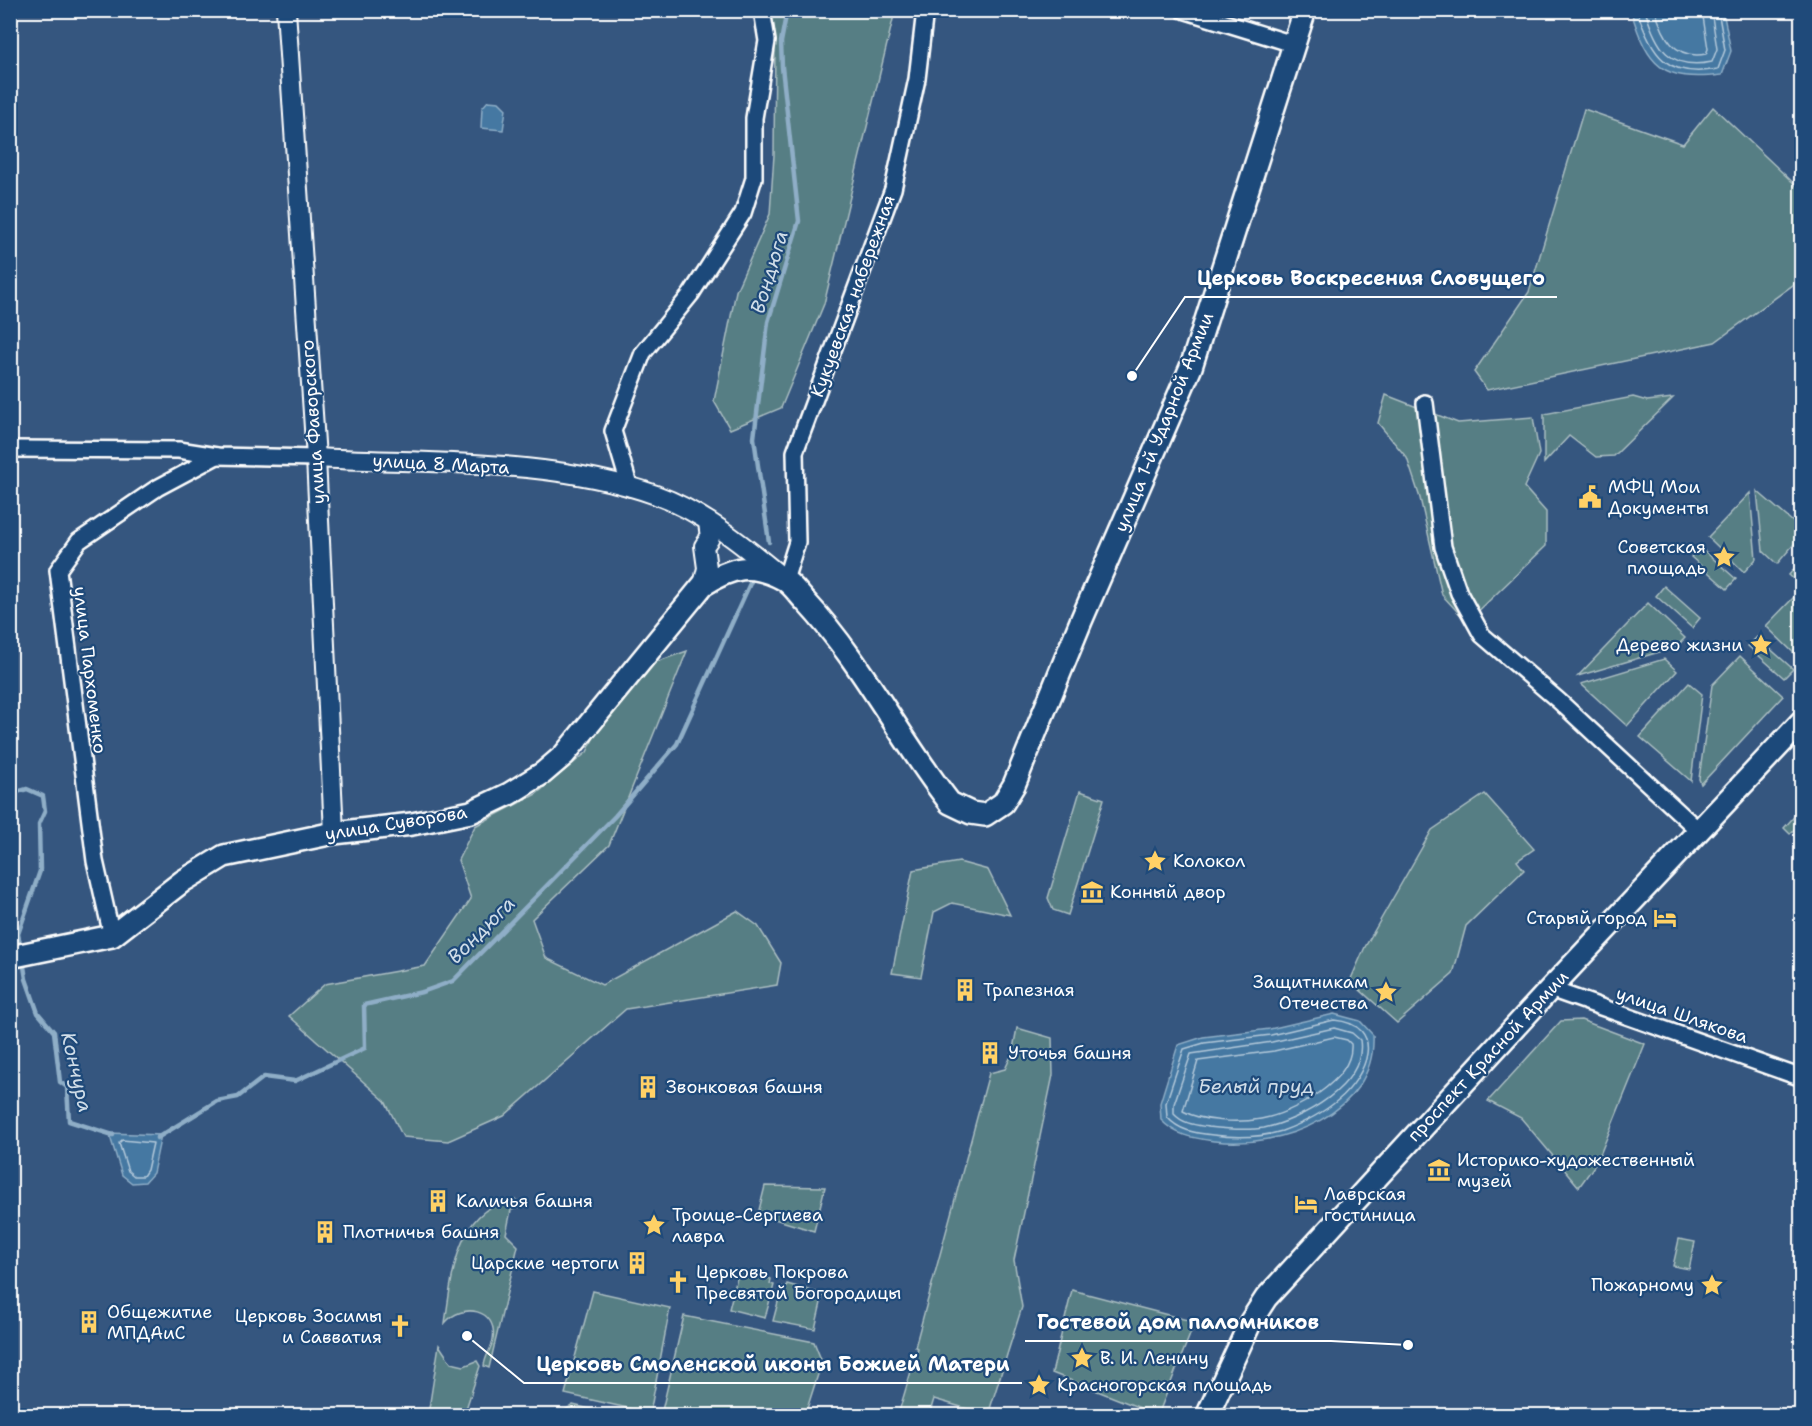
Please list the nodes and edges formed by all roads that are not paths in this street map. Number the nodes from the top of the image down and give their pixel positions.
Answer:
1 (286, 10) edge
2 (762, 10) edge
3 (925, 10) edge
4 (1183, 10) edge
5 (1305, 10) edge
6 (1293, 44) junction
7 (1425, 403) dead end
8 (10, 449) edge
9 (217, 456) junction
10 (316, 458) junction
11 (630, 488) junction
12 (708, 522) junction
13 (785, 580) junction
14 (703, 585) junction
15 (824, 622) joint
16 (1802, 721) edge
17 (1698, 830) junction
18 (334, 833) junction
19 (112, 936) junction
20 (10, 957) edge
21 (1550, 989) junction
22 (1802, 1078) edge
23 (1207, 1416) edge

1 - 10 street, улица Фаворского
2 - 11 street
3 - 13 street, Кукуевская набережная
4 - 6 street
5 - 6 main road, улица 1-й Ударной Армии
6 - 15 main road, улица 1-й Ударной Армии
7 - 17 street
8 - 9 street, улица 8 Марта
9 - 10 street, улица 8 Марта
9 - 19 street, улица Пархоменко
10 - 11 street, улица 8 Марта
10 - 18 street, улица Фаворского
11 - 12 street, улица 8 Марта
12 - 13 street, улица 8 Марта
12 - 14 street
13 - 14 main road, улица Суворова
13 - 15 main road, улица 8 Марта
14 - 18 main road, улица Суворова
16 - 17 main road, проспект Красной Армии
17 - 21 main road, проспект Красной Армии
18 - 19 main road, улица Суворова
19 - 20 main road, улица Суворова
21 - 22 street, улица Шлякова
21 - 23 main road, проспект Красной Армии

